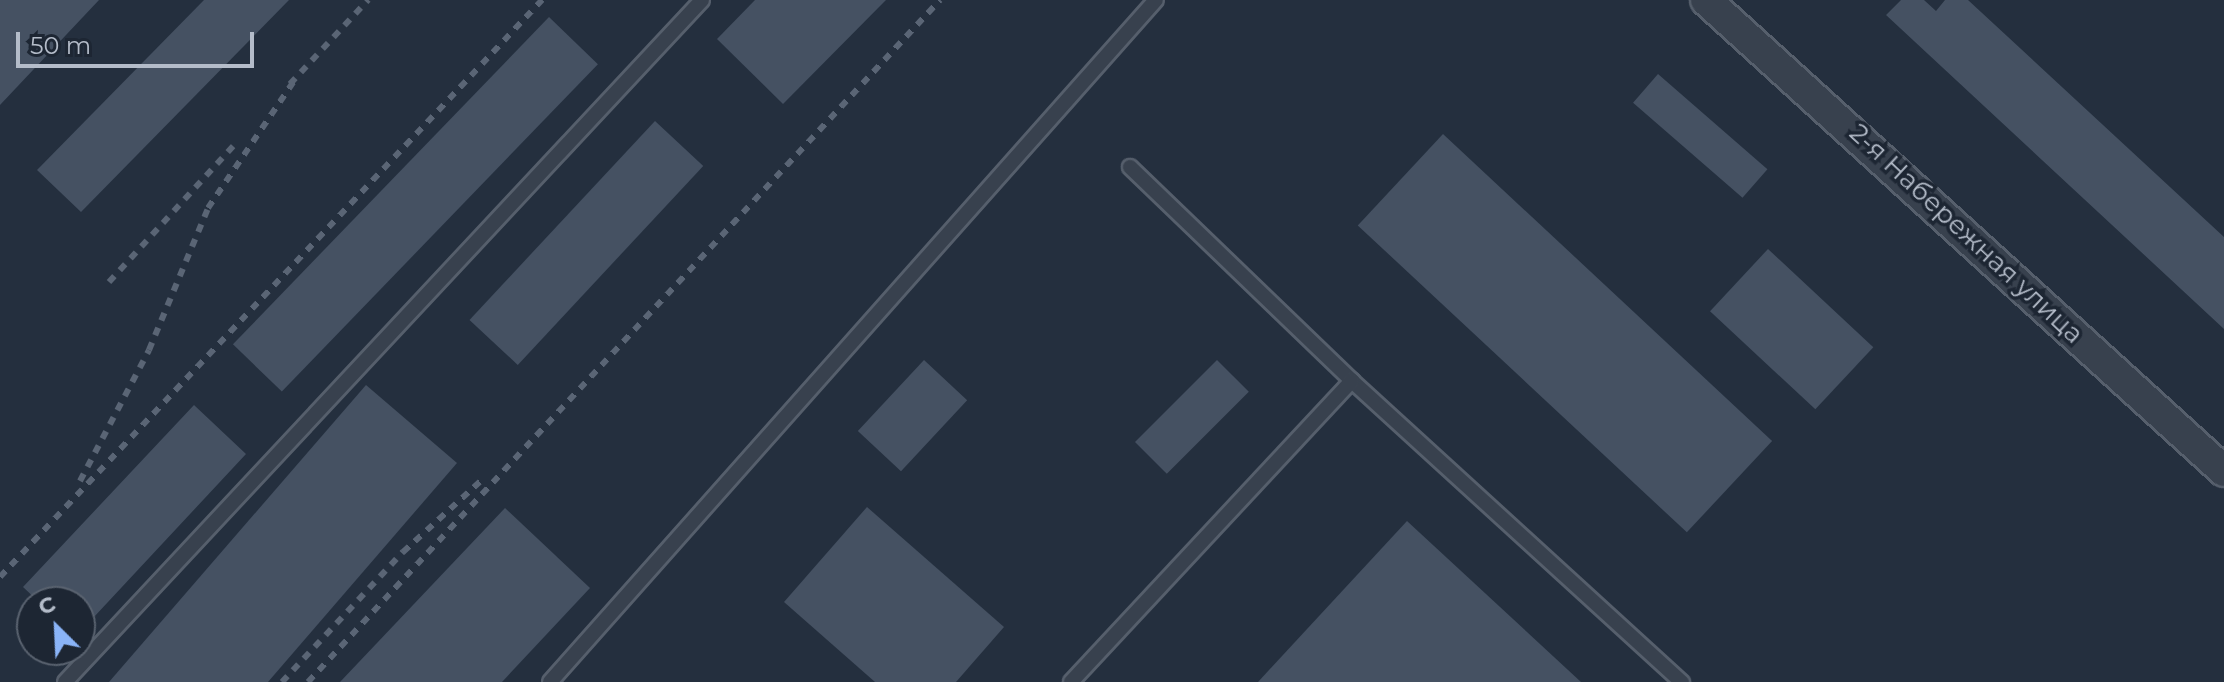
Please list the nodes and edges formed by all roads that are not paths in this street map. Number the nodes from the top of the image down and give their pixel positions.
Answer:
1 (702, 0) edge
2 (1156, 0) edge
3 (1706, 0) edge
4 (1130, 167) dead end
5 (1352, 381) junction
6 (2224, 471) edge
7 (65, 682) edge
8 (550, 682) edge
9 (1071, 682) edge
10 (1682, 682) edge

1 - 7 lane
2 - 8 lane
3 - 6 street, 2-я Набережная улица
4 - 5 lane
5 - 9 lane
5 - 10 lane

